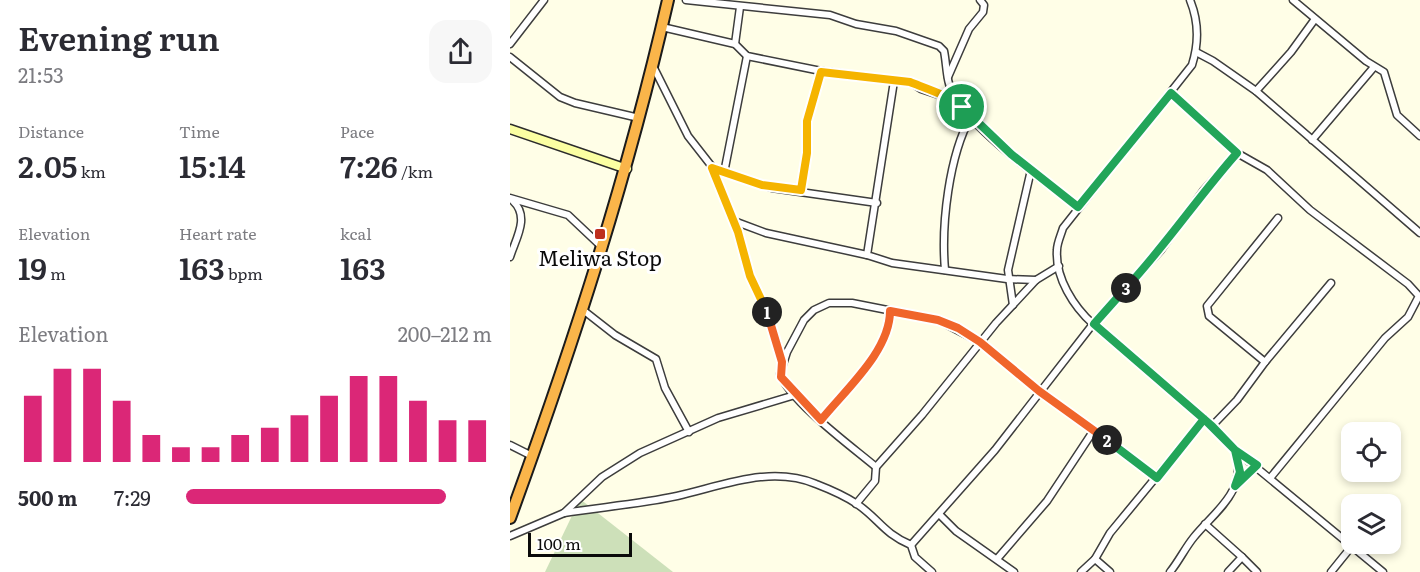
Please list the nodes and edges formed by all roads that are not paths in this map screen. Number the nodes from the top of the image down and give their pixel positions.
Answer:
1 (544, 0) edge
2 (668, 0) edge
3 (686, 0) edge
4 (980, 0) edge
5 (1190, 0) edge
6 (1293, 0) edge
7 (740, 7) junction
8 (1315, 19) junction
9 (662, 27) junction
10 (510, 44) edge
11 (735, 44) junction
12 (1196, 52) junction
13 (747, 56) junction
14 (510, 57) edge
15 (653, 66) junction
16 (1374, 67) junction
17 (821, 72) junction
18 (948, 78) junction
19 (894, 81) junction
20 (1256, 92) junction
21 (1171, 93) junction
22 (957, 101) junction
23 (971, 116) junction
24 (640, 118) junction
25 (510, 129) edge
26 (1420, 136) edge
27 (1312, 140) junction
28 (1237, 153) junction
29 (712, 168) junction
30 (627, 169) junction
31 (1031, 170) junction
32 (724, 173) junction
33 (801, 190) junction
34 (510, 198) edge
35 (877, 203) junction
36 (1078, 207) junction
37 (1278, 218) dead end
38 (734, 221) junction
39 (1420, 232) edge
40 (604, 248) junction
41 (867, 255) junction
42 (510, 257) edge
43 (1059, 266) junction
44 (945, 270) junction
45 (1007, 279) junction
46 (1035, 280) junction
47 (1331, 283) dead end
48 (1420, 295) edge
49 (1013, 305) junction
50 (583, 310) junction
51 (890, 311) junction
52 (1094, 324) junction
53 (980, 342) junction
54 (782, 362) junction
55 (1264, 362) junction
56 (1039, 391) junction
57 (795, 395) junction
58 (1204, 419) junction
59 (821, 420) junction
60 (1212, 426) junction
61 (1094, 430) junction
62 (689, 432) junction
63 (510, 445) edge
64 (1235, 450) junction
65 (532, 456) junction
66 (1257, 465) junction
67 (876, 467) junction
68 (1271, 477) junction
69 (1157, 478) junction
70 (1235, 486) junction
71 (856, 504) junction
72 (564, 513) junction
73 (939, 514) junction
74 (510, 518) edge
75 (1205, 524) junction
76 (510, 536) edge
77 (1341, 537) edge
78 (911, 545) junction
79 (1346, 554) edge
80 (1362, 554) edge
81 (1242, 557) junction
82 (1095, 559) junction
83 (997, 560) junction
84 (932, 572) edge
85 (1014, 572) edge
86 (1081, 572) edge
87 (1110, 572) edge
88 (1170, 572) edge
89 (1228, 572) edge
90 (1257, 572) edge
91 (1331, 572) edge
92 (1383, 572) edge

1 - 10 street
2 - 9 highway
3 - 7 street
4 - 18 street
5 - 12 street
6 - 8 street
7 - 11 street
7 - 18 street
8 - 16 street
8 - 20 street
9 - 11 street
9 - 15 highway
11 - 13 street
12 - 20 street
12 - 21 street
13 - 17 street
13 - 32 street
14 - 24 street
15 - 24 highway
15 - 29 street
16 - 26 street
16 - 27 street
17 - 19 street
17 - 33 street
18 - 22 street
19 - 22 street
19 - 35 street
20 - 27 street
21 - 28 street
21 - 36 street
22 - 23 street
23 - 31 street
23 - 44 street
24 - 30 highway
25 - 30 street
27 - 39 street
28 - 48 street
28 - 52 street
29 - 32 street
29 - 38 street
30 - 40 highway
31 - 36 street
31 - 45 street
32 - 33 street
33 - 35 street
34 - 40 street
34 - 42 street
35 - 41 street
36 - 43 street
37 - 55 street
38 - 41 street
38 - 54 street
40 - 50 highway
41 - 44 street
43 - 46 street
43 - 52 street
44 - 45 street
45 - 46 street
45 - 49 street
46 - 49 street
47 - 55 street
48 - 68 street
49 - 53 street
50 - 62 street
50 - 65 highway
51 - 53 street
51 - 54 street
51 - 59 street
52 - 56 street
52 - 58 street
53 - 56 street
53 - 67 street
54 - 57 street
55 - 60 street
56 - 61 street
56 - 73 street
57 - 59 street
57 - 62 street
58 - 60 street
58 - 69 street
59 - 67 street
60 - 64 street
61 - 69 street
61 - 83 street
62 - 72 street
63 - 65 street
64 - 66 street
64 - 70 street
65 - 74 highway
66 - 68 street
66 - 70 street
67 - 71 street
68 - 77 street
69 - 82 street
70 - 75 street
71 - 72 street
71 - 78 street
72 - 76 street
73 - 78 street
73 - 83 street
75 - 81 street
75 - 88 street
78 - 84 street
79 - 91 street
80 - 92 street
81 - 89 street
81 - 90 street
82 - 86 street
82 - 87 street
83 - 85 street

